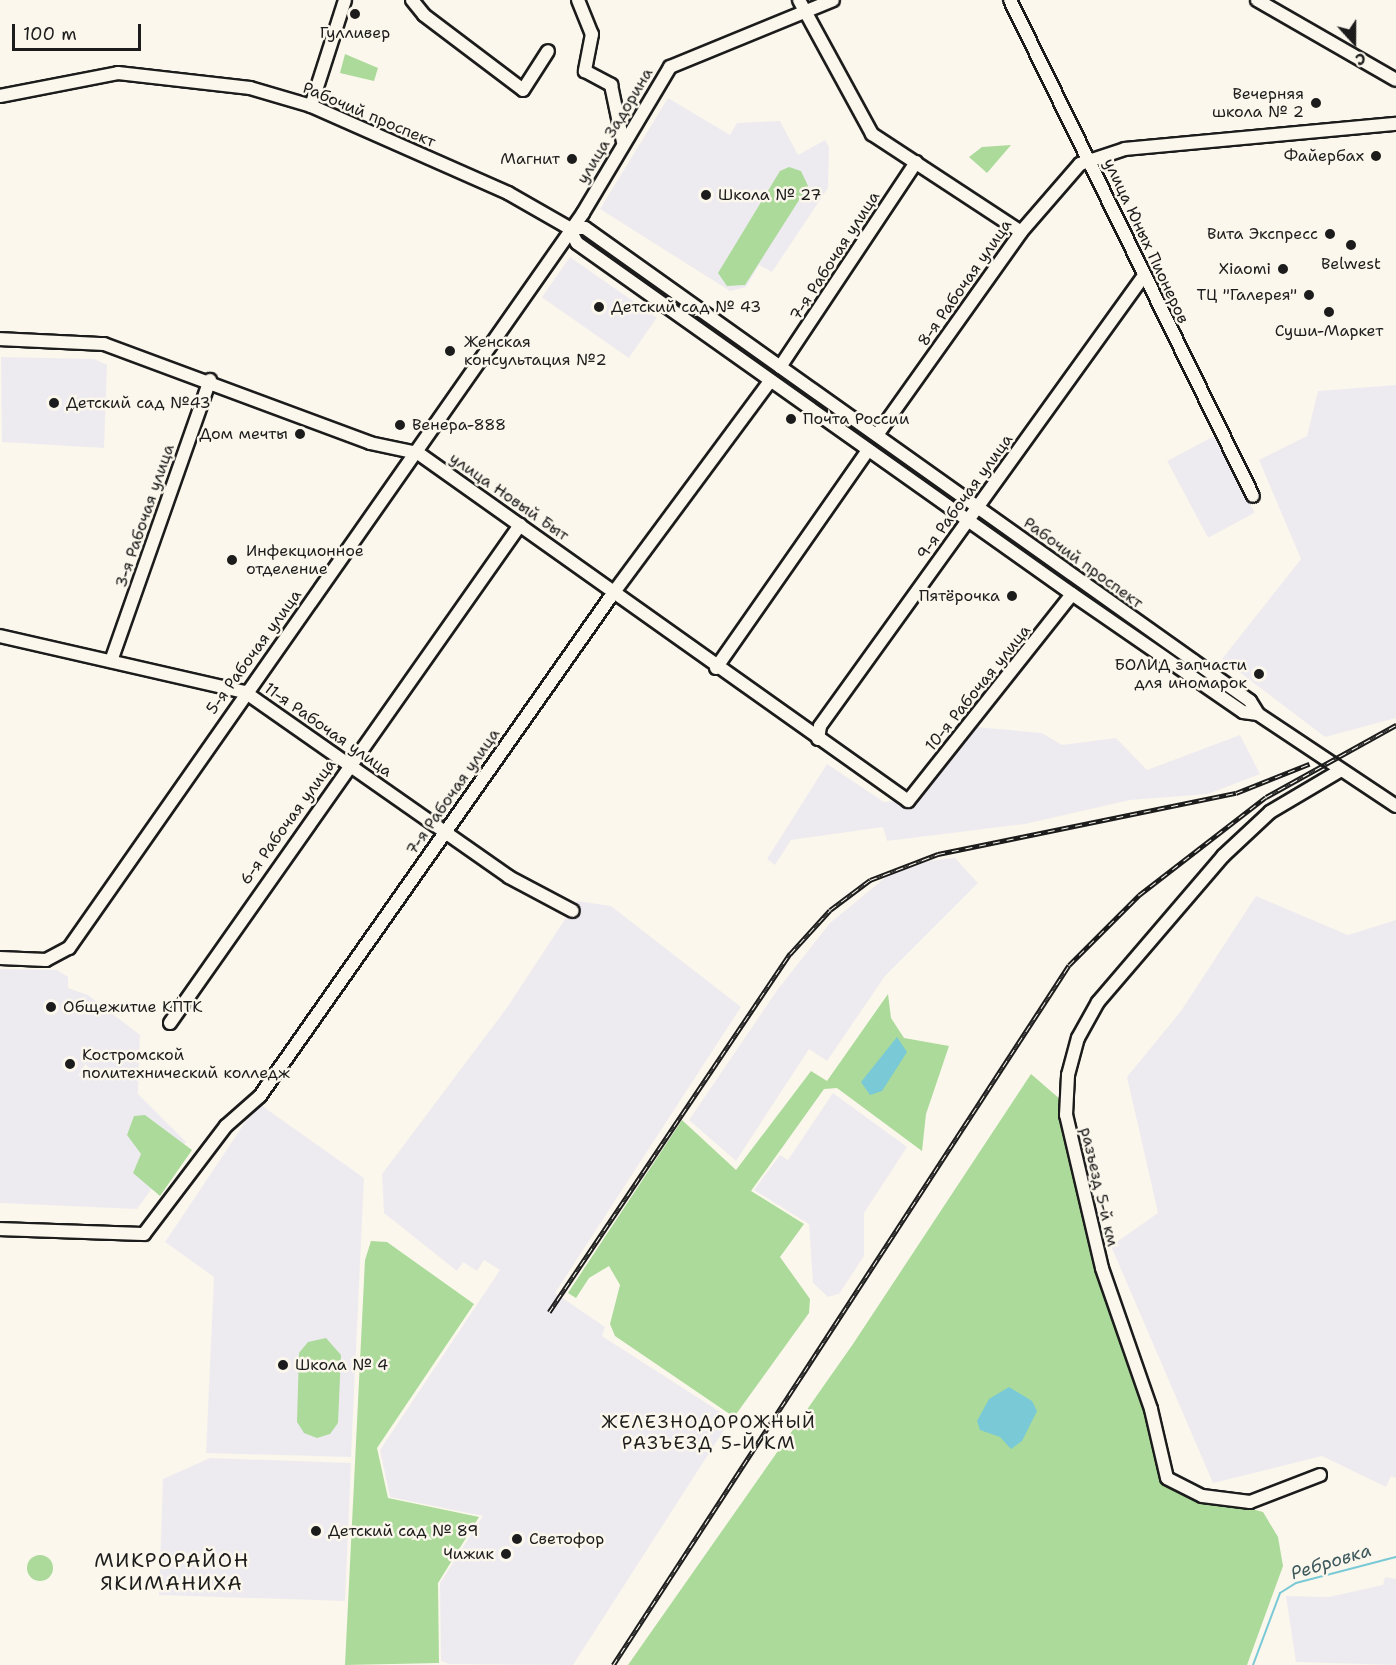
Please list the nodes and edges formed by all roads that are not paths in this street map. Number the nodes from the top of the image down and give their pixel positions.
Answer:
1 (345, 0) edge
2 (412, 0) edge
3 (578, 0) edge
4 (833, 0) edge
5 (1010, 0) edge
6 (1257, 0) edge
7 (802, 5) edge
8 (548, 51) dead end
9 (1396, 80) edge
10 (0, 96) edge
11 (311, 106) junction
12 (1396, 124) edge
13 (1376, 127) junction
14 (1396, 130) edge
15 (623, 142) junction
16 (1089, 159) junction
17 (916, 162) junction
18 (569, 228) junction
19 (1021, 232) junction
20 (1143, 276) junction
21 (0, 339) edge
22 (780, 367) junction
23 (210, 380) junction
24 (770, 381) junction
25 (881, 438) junction
26 (418, 453) junction
27 (872, 453) junction
28 (1253, 496) dead end
29 (978, 507) junction
30 (968, 520) junction
31 (520, 525) junction
32 (614, 592) junction
33 (1072, 594) junction
34 (0, 636) edge
35 (111, 661) junction
36 (716, 668) junction
37 (245, 692) junction
38 (1258, 714) junction
39 (818, 739) junction
40 (349, 765) junction
41 (1341, 770) junction
42 (908, 801) joint
43 (1396, 806) edge
44 (445, 832) junction
45 (573, 911) dead end
46 (0, 958) edge
47 (170, 1023) dead end
48 (0, 1229) edge
49 (1320, 1475) dead end

1 - 11 street
2 - 8 street
3 - 15 street
4 - 7 street, улица Задорина
5 - 16 street, улица Юных Пионеров
6 - 9 street
7 - 15 street, улица Задорина
7 - 17 street
10 - 11 street, Рабочий проспект
11 - 18 street, Рабочий проспект
12 - 13 street
13 - 14 street
13 - 16 street
15 - 18 street, улица Задорина
16 - 19 street, 8-я Рабочая улица
16 - 20 street, улица Юных Пионеров
17 - 19 street
17 - 22 street, 7-я Рабочая улица
18 - 22 street, Рабочий проспект
18 - 24 street, Рабочий проспект
18 - 26 street, 5-я Рабочая улица
19 - 25 street, 8-я Рабочая улица
20 - 28 street, улица Юных Пионеров
20 - 29 street, 9-я Рабочая улица
21 - 23 street, улица Новый Быт
22 - 25 street, Рабочий проспект
23 - 26 street, улица Новый Быт
23 - 35 street, 3-я Рабочая улица
24 - 27 street, Рабочий проспект
24 - 32 street, 7-я Рабочая улица
25 - 27 street
25 - 27 street
25 - 29 street, Рабочий проспект
26 - 31 street, улица Новый Быт
26 - 37 street, 5-я Рабочая улица
27 - 30 street, Рабочий проспект
27 - 36 street
29 - 30 street, 9-я Рабочая улица
29 - 38 street, Рабочий проспект
30 - 33 street, Рабочий проспект
30 - 39 street, 9-я Рабочая улица
31 - 32 street, улица Новый Быт
31 - 40 street, 6-я Рабочая улица
32 - 36 street, улица Новый Быт
32 - 44 street, 7-я Рабочая улица
33 - 38 street, Рабочий проспект
33 - 42 street, 10-я Рабочая улица
34 - 35 street, 11-я Рабочая улица
35 - 37 street, 11-я Рабочая улица
36 - 39 street, улица Новый Быт
37 - 40 street, 11-я Рабочая улица
37 - 46 street, 5-я Рабочая улица
38 - 41 street, Рабочий проспект
39 - 42 street, улица Новый Быт
40 - 44 street, 11-я Рабочая улица
40 - 47 street, 6-я Рабочая улица
41 - 43 street, Рабочий проспект
41 - 49 street, разъезд 5-й км
44 - 45 street, 11-я Рабочая улица
44 - 48 street, 7-я Рабочая улица

